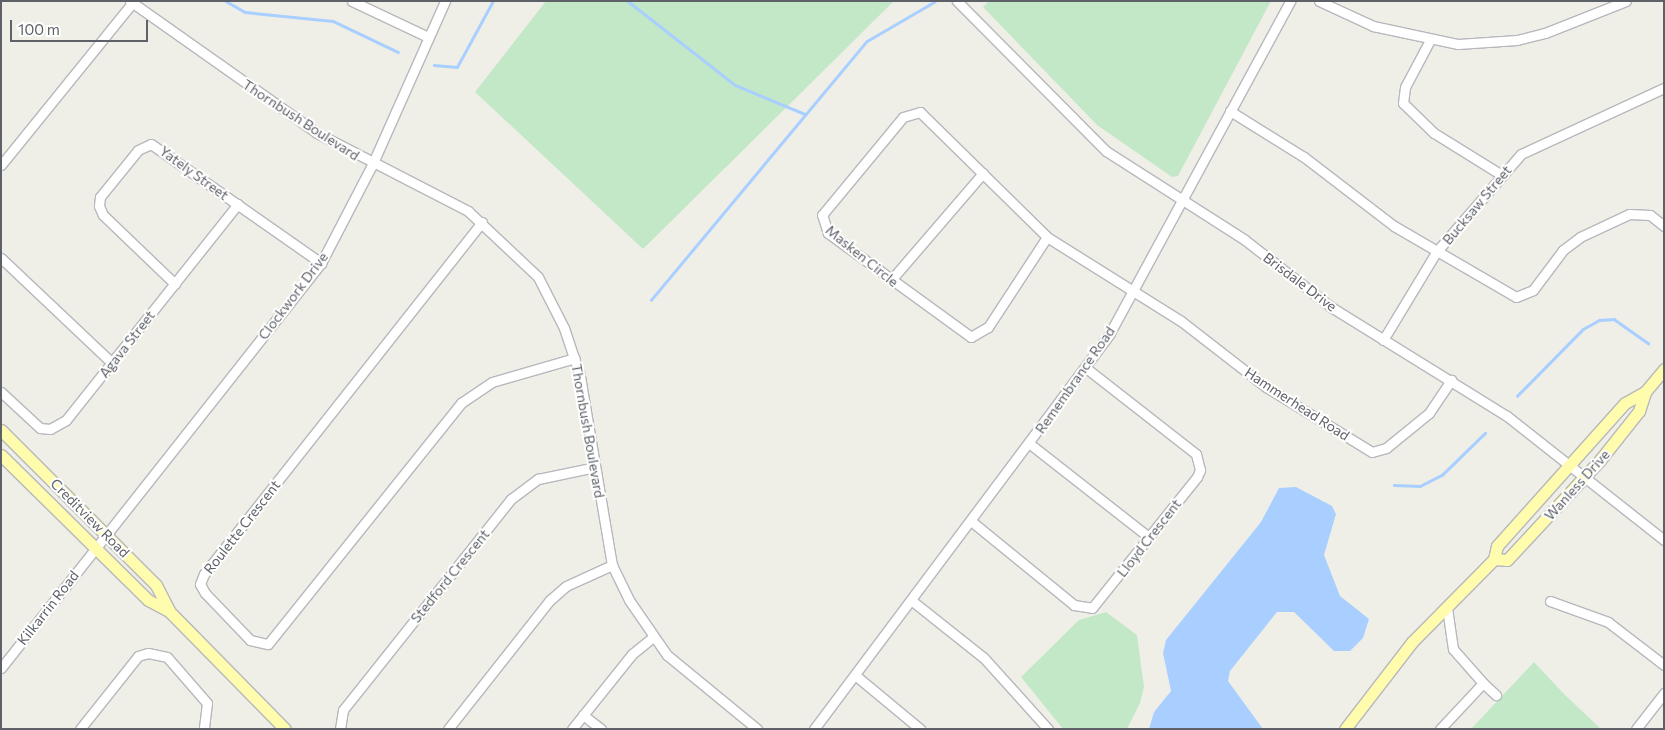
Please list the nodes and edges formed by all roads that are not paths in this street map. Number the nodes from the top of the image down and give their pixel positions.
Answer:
1 (352, 1) edge
2 (445, 1) edge
3 (957, 1) edge
4 (1290, 1) edge
5 (1320, 1) edge
6 (1626, 1) edge
7 (131, 2) edge
8 (428, 37) junction
9 (1430, 40) junction
10 (1664, 88) edge
11 (1230, 111) junction
12 (1, 165) edge
13 (372, 165) junction
14 (983, 173) junction
15 (1500, 174) junction
16 (1182, 201) junction
17 (238, 204) junction
18 (482, 222) junction
19 (1664, 226) edge
20 (1047, 237) junction
21 (1437, 251) junction
22 (1, 258) edge
23 (321, 263) junction
24 (890, 280) junction
25 (175, 284) junction
26 (1133, 291) junction
27 (1383, 340) junction
28 (575, 358) junction
29 (112, 363) junction
30 (1086, 368) junction
31 (1664, 368) edge
32 (1451, 380) junction
33 (1, 392) edge
34 (1645, 392) junction
35 (1, 430) edge
36 (1030, 444) junction
37 (1, 455) edge
38 (595, 466) junction
39 (1572, 466) junction
40 (1586, 477) junction
41 (971, 521) junction
42 (107, 534) junction
43 (1150, 538) junction
44 (1664, 540) edge
45 (96, 548) junction
46 (1494, 560) junction
47 (612, 565) junction
48 (912, 600) junction
49 (1550, 601) dead end
50 (1446, 608) junction
51 (169, 612) junction
52 (652, 638) junction
53 (1664, 665) edge
54 (1, 668) edge
55 (855, 675) junction
56 (1483, 682) junction
57 (1664, 693) edge
58 (1496, 695) dead end
59 (583, 715) junction
60 (80, 729) edge
61 (204, 729) edge
62 (285, 729) edge
63 (340, 729) edge
64 (448, 729) edge
65 (572, 729) edge
66 (601, 729) edge
67 (757, 729) edge
68 (814, 729) edge
69 (920, 729) edge
70 (1048, 729) edge
71 (1345, 729) edge
72 (1440, 729) edge
73 (1636, 729) edge

1 - 8 street
2 - 8 street, Clockwork Drive
3 - 16 street, Brisdale Drive
4 - 11 street, Remembrance Road
5 - 9 street
6 - 9 street
7 - 12 street
7 - 13 street, Thornbush Boulevard
8 - 13 street, Clockwork Drive
9 - 15 street
10 - 15 street, Bucksaw Street
11 - 16 street, Remembrance Road
11 - 21 street
13 - 18 street, Thornbush Boulevard
13 - 23 street, Clockwork Drive
14 - 20 street, Masken Circle
14 - 24 street
14 - 24 street, Masken Circle
15 - 21 street, Bucksaw Street
16 - 26 street, Remembrance Road
16 - 27 street, Brisdale Drive
17 - 23 street, Yately Street
17 - 25 street, Agava Street
17 - 25 street, Yately Street
18 - 28 street, Thornbush Boulevard
18 - 28 street, Roulette Crescent
19 - 21 street
20 - 24 street, Masken Circle
20 - 26 street, Masken Circle
21 - 27 street, Bucksaw Street
22 - 29 street
23 - 42 street, Clockwork Drive
25 - 29 street, Agava Street
26 - 30 street, Remembrance Road
26 - 32 street, Hammerhead Road
27 - 32 street, Brisdale Drive
28 - 38 street, Thornbush Boulevard
29 - 33 street, Agava Street
30 - 36 street, Remembrance Road
30 - 43 street, Lloyd Crescent
31 - 34 main road, Wanless Drive
32 - 39 street, Brisdale Drive
34 - 39 main road, Wanless Drive
34 - 40 main road, Wanless Drive
35 - 42 main road, Creditview Road
36 - 41 street, Remembrance Road
36 - 43 street
37 - 45 main road, Creditview Road
38 - 47 street, Thornbush Boulevard
38 - 63 street, Stedford Crescent
39 - 40 street, Brisdale Drive
39 - 46 main road, Wanless Drive
40 - 44 street, Brisdale Drive
40 - 46 main road, Wanless Drive
41 - 43 street, Lloyd Crescent
41 - 48 street, Remembrance Road
42 - 45 street, Clockwork Drive
42 - 51 main road, Creditview Road
45 - 51 main road, Creditview Road
45 - 54 street, Kilkarrin Road
46 - 50 main road, Wanless Drive
47 - 52 street, Thornbush Boulevard
47 - 64 street
48 - 55 street, Remembrance Road
48 - 70 street
49 - 53 street
50 - 56 street
50 - 71 main road, Wanless Drive
51 - 62 main road, Creditview Road
52 - 59 street
52 - 67 street, Thornbush Boulevard
55 - 68 street, Remembrance Road
55 - 69 street
56 - 58 street
56 - 72 street
57 - 73 street
59 - 65 street
59 - 66 street
60 - 61 street

